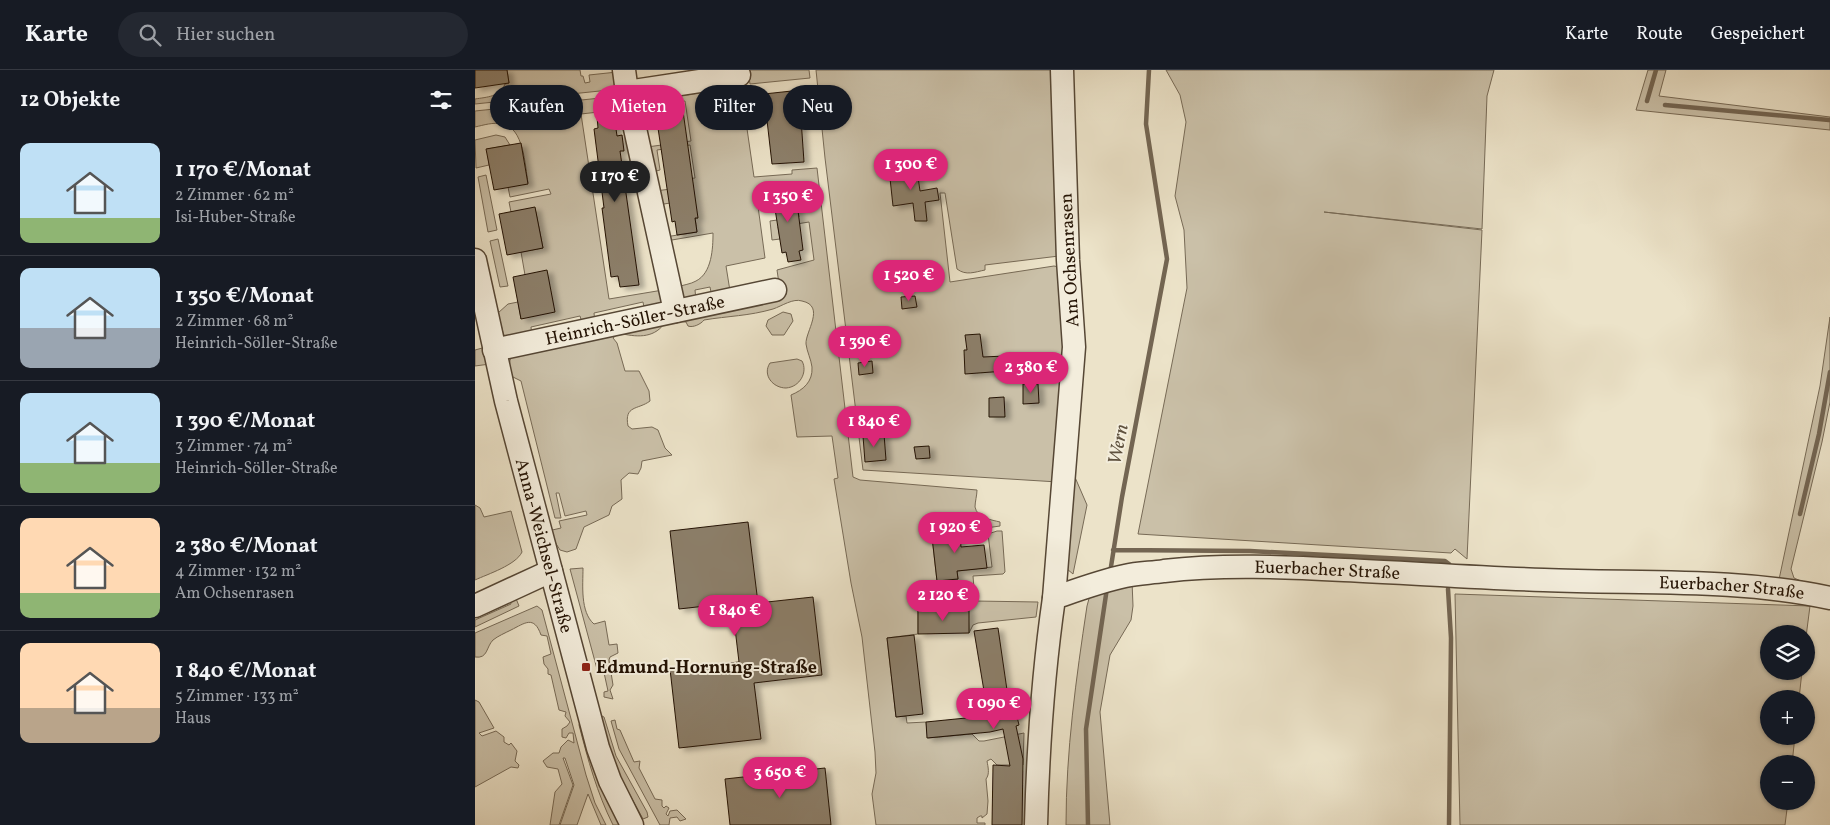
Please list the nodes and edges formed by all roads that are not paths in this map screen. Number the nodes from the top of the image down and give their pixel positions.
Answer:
1 (624, 70) edge
2 (1062, 70) edge
3 (739, 75) dead end
4 (626, 85) edge
5 (673, 85) edge
6 (635, 130) edge
7 (475, 260) edge
8 (775, 290) dead end
9 (675, 311) junction
10 (494, 350) junction
11 (551, 571) junction
12 (1054, 598) junction
13 (1830, 598) edge
14 (475, 606) edge
15 (632, 825) edge
16 (1036, 825) edge

1 - 4 street
2 - 12 street, Am Ochsenrasen
3 - 5 street
6 - 9 street
7 - 10 street, Anna-Weichsel-Straße
8 - 9 street, Heinrich-Söller-Straße
9 - 10 street, Heinrich-Söller-Straße
10 - 11 street, Anna-Weichsel-Straße
11 - 14 street
11 - 15 street, Anna-Weichsel-Straße
12 - 13 street, Euerbacher Straße
12 - 16 street

